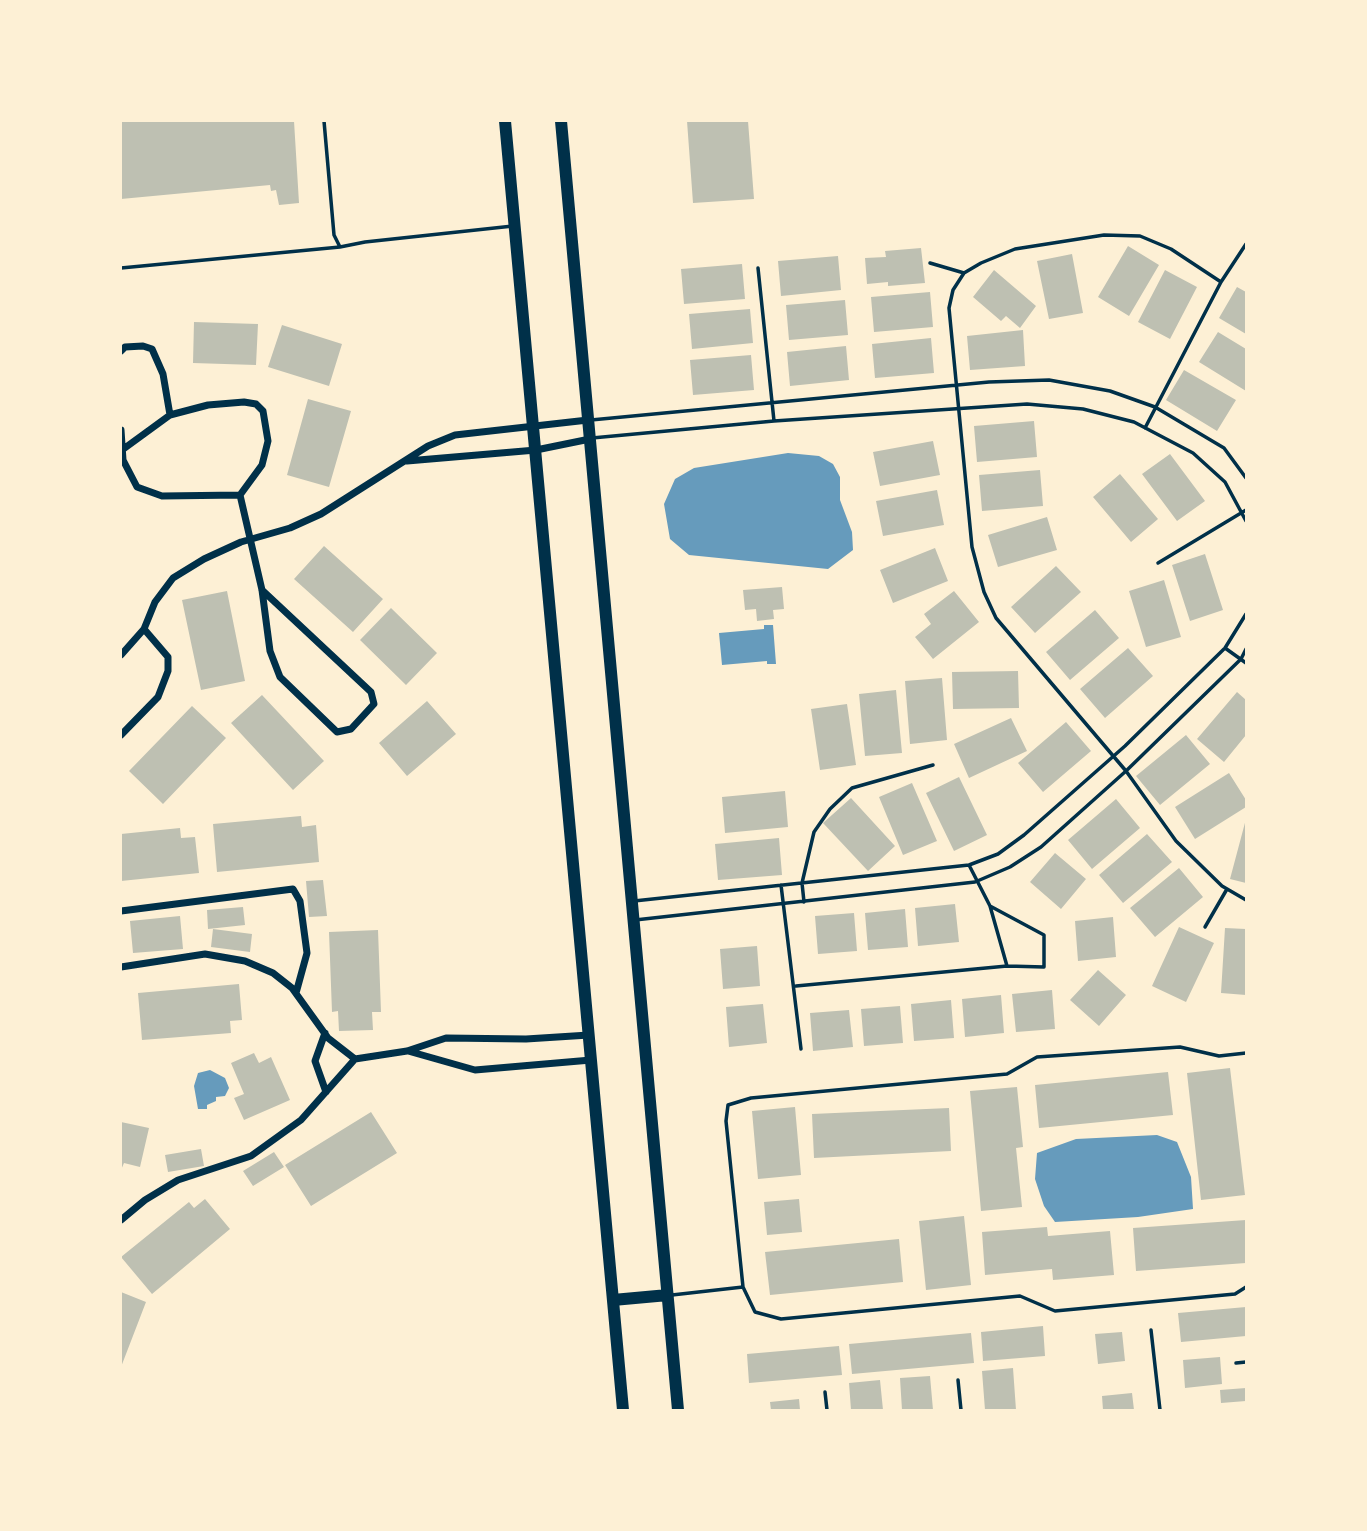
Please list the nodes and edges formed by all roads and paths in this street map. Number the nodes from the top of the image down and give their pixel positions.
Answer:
1 (324, 121) edge
2 (505, 121) edge
3 (561, 121) edge
4 (515, 226) junction
5 (1246, 244) edge
6 (340, 247) junction
7 (930, 263) dead end
8 (121, 268) edge
9 (758, 268) dead end
10 (964, 273) junction
11 (1222, 282) junction
12 (121, 351) edge
13 (956, 384) junction
14 (772, 403) junction
15 (1155, 407) junction
16 (958, 410) junction
17 (170, 415) junction
18 (588, 420) junction
19 (774, 421) junction
20 (533, 424) junction
21 (1145, 428) junction
22 (121, 429) edge
23 (590, 439) junction
24 (122, 450) edge
25 (536, 450) junction
26 (404, 461) junction
27 (1246, 478) edge
28 (240, 495) junction
29 (1245, 511) edge
30 (1246, 521) edge
31 (251, 539) junction
32 (1158, 563) dead end
33 (262, 590) junction
34 (1246, 614) edge
35 (144, 629) junction
36 (1226, 648) junction
37 (1246, 649) edge
38 (121, 656) edge
39 (1241, 659) junction
40 (1246, 663) edge
41 (121, 735) edge
42 (1112, 757) junction
43 (933, 765) dead end
44 (1126, 771) junction
45 (969, 865) junction
46 (975, 882) junction
47 (802, 883) junction
48 (781, 885) junction
49 (1227, 889) junction
50 (1246, 900) edge
51 (631, 901) junction
52 (804, 902) junction
53 (784, 904) junction
54 (990, 906) junction
55 (121, 911) edge
56 (633, 920) junction
57 (1205, 927) dead end
58 (1007, 966) junction
59 (121, 967) edge
60 (796, 986) junction
61 (296, 993) junction
62 (325, 1033) junction
63 (589, 1035) junction
64 (801, 1049) dead end
65 (407, 1051) junction
66 (1246, 1053) edge
67 (355, 1059) junction
68 (591, 1060) junction
69 (326, 1093) junction
70 (121, 1220) edge
71 (743, 1287) junction
72 (1246, 1287) edge
73 (668, 1295) junction
74 (613, 1300) junction
75 (1151, 1330) dead end
76 (1246, 1362) edge
77 (1236, 1363) dead end
78 (958, 1380) dead end
79 (825, 1392) dead end
80 (624, 1410) edge
81 (678, 1410) edge
82 (827, 1410) edge
83 (961, 1410) edge
84 (1160, 1410) edge

1 - 6 lane
2 - 4 main road
3 - 18 main road
4 - 6 lane
4 - 20 main road
5 - 11 lane
6 - 8 lane
7 - 10 lane
9 - 14 lane
10 - 11 lane
10 - 13 lane
11 - 15 lane
12 - 17 street
13 - 14 lane
13 - 15 lane
13 - 16 lane
14 - 18 lane
14 - 19 lane
15 - 21 lane
15 - 27 lane
16 - 19 lane
16 - 21 lane
16 - 42 lane
17 - 24 street
17 - 28 street
18 - 20 street
18 - 23 main road
19 - 23 lane
20 - 25 main road
20 - 26 street
21 - 29 lane
22 - 24 street
23 - 25 street
23 - 51 main road
24 - 28 street
25 - 26 street
25 - 63 main road
26 - 31 street
28 - 31 street
29 - 30 lane
29 - 32 lane
31 - 33 street
31 - 35 street
33 - 33 street
34 - 36 lane
35 - 38 street
35 - 41 street
36 - 39 lane
36 - 42 lane
37 - 39 lane
39 - 40 lane
39 - 44 lane
42 - 44 lane
42 - 45 lane
43 - 47 lane
44 - 46 lane
44 - 49 lane
45 - 46 lane
45 - 47 lane
46 - 52 lane
46 - 54 lane
47 - 48 lane
47 - 52 lane
48 - 51 lane
48 - 53 lane
49 - 50 lane
49 - 57 lane
51 - 56 main road
52 - 53 lane
53 - 56 lane
53 - 60 lane
54 - 58 lane
54 - 58 lane
55 - 61 street
56 - 73 main road
58 - 60 lane
59 - 61 street
60 - 64 lane
61 - 62 street
62 - 67 street
62 - 69 street
63 - 65 street
63 - 68 main road
65 - 67 street
65 - 68 street
66 - 71 lane
67 - 69 street
68 - 74 main road
69 - 70 street
71 - 72 lane
71 - 73 lane
73 - 74 main road
73 - 81 main road
74 - 80 main road
75 - 84 lane
76 - 77 lane
78 - 83 lane
79 - 82 lane

